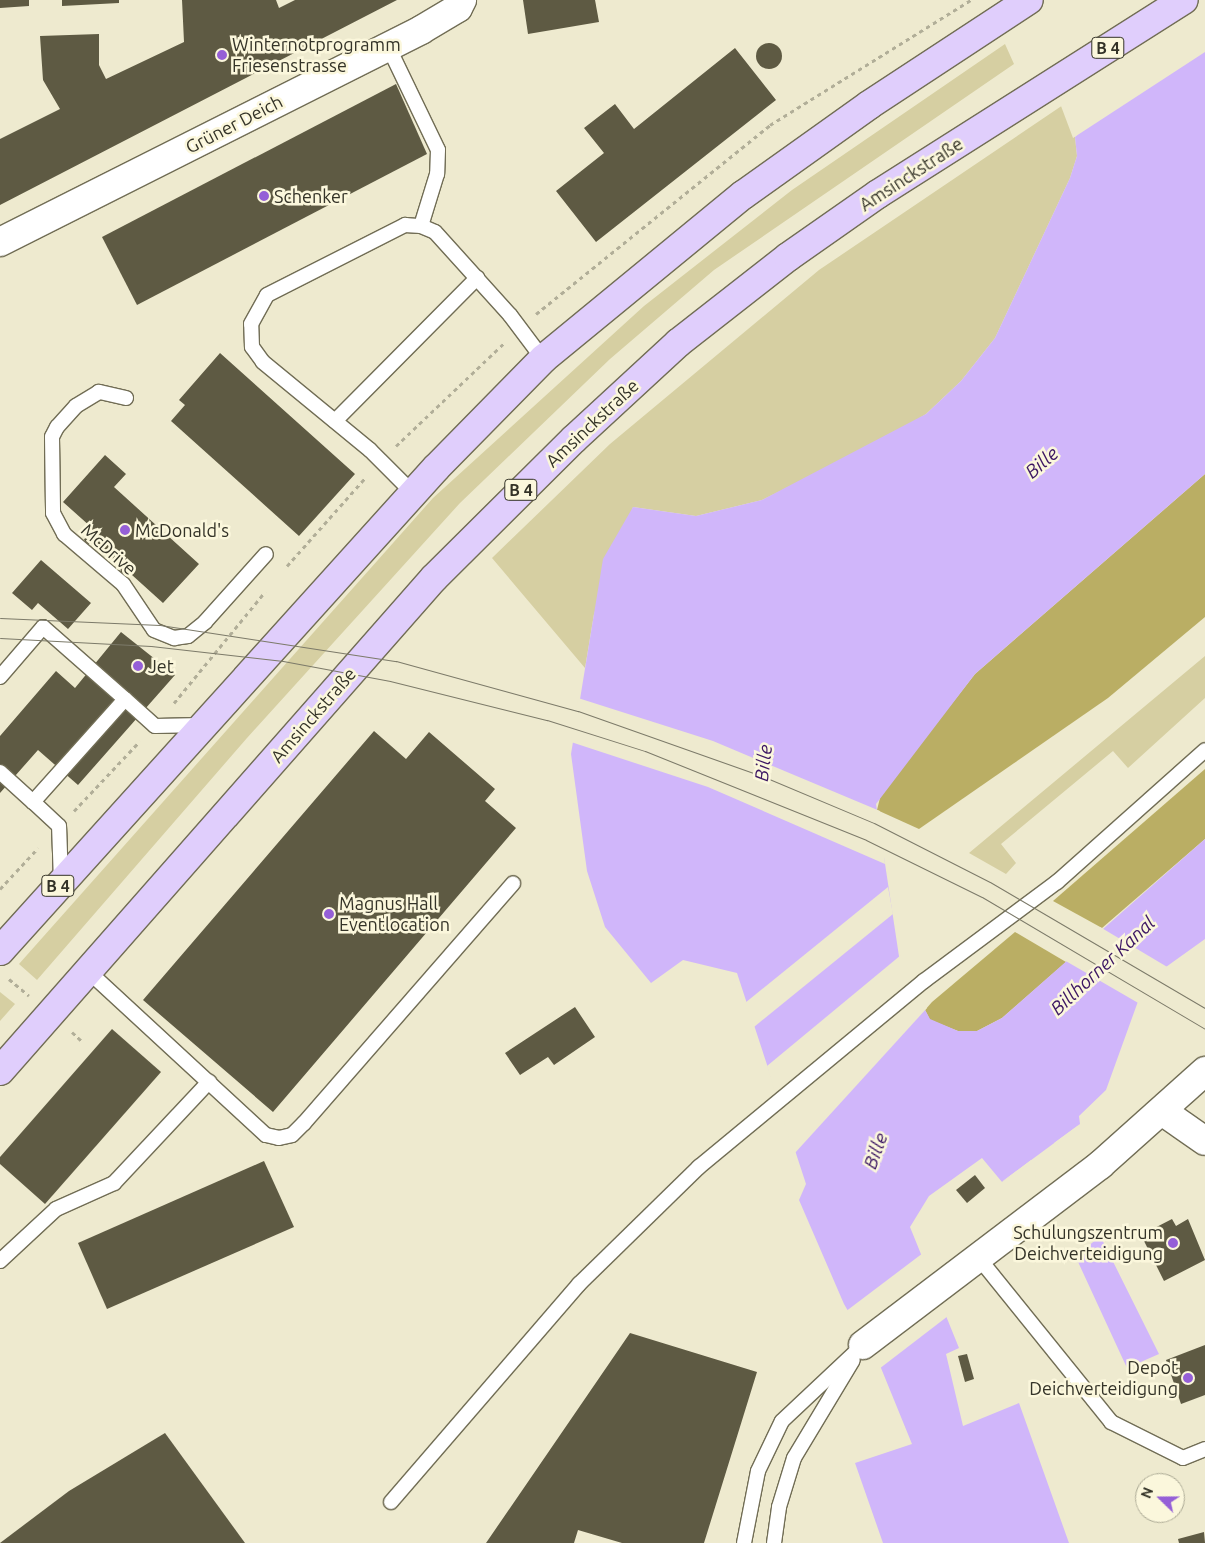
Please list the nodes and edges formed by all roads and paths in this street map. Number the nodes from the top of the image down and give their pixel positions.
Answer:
1 (462, 0) edge
2 (1029, 0) edge
3 (1184, 0) edge
4 (388, 46) junction
5 (421, 226) junction
6 (0, 242) edge
7 (477, 278) junction
8 (543, 359) junction
9 (126, 398) dead end
10 (335, 421) junction
11 (413, 493) junction
12 (266, 554) dead end
13 (0, 678) edge
14 (125, 699) junction
15 (202, 725) junction
16 (1205, 750) edge
17 (0, 772) edge
18 (34, 802) junction
19 (61, 882) junction
20 (513, 883) dead end
21 (0, 951) edge
22 (88, 971) junction
23 (0, 1071) edge
24 (1205, 1071) edge
25 (209, 1082) junction
26 (1162, 1111) junction
27 (1205, 1141) edge
28 (978, 1258) junction
29 (0, 1261) edge
30 (863, 1345) junction
31 (1205, 1449) edge
32 (391, 1502) dead end
33 (744, 1543) edge
34 (774, 1543) edge

1 - 4 street, Grüner Deich
2 - 8 main road, B 4
3 - 22 main road, Amsinckstraße / B 4
4 - 5 lane
4 - 6 street, Grüner Deich
5 - 7 lane
5 - 10 lane
7 - 8 lane
7 - 10 lane
8 - 11 main road, B 4
9 - 12 lane, McDrive
10 - 11 lane
11 - 15 main road, B 4
13 - 14 lane
14 - 15 lane
14 - 18 lane
15 - 19 main road, B 4
16 - 32 lane
17 - 18 lane
18 - 19 lane
19 - 21 main road, B 4
20 - 25 lane
22 - 23 main road, Amsinckstraße / B 4
22 - 25 lane
24 - 26 street
25 - 29 lane
26 - 27 street
26 - 28 street
28 - 30 street
28 - 31 lane
30 - 33 lane
30 - 34 lane

